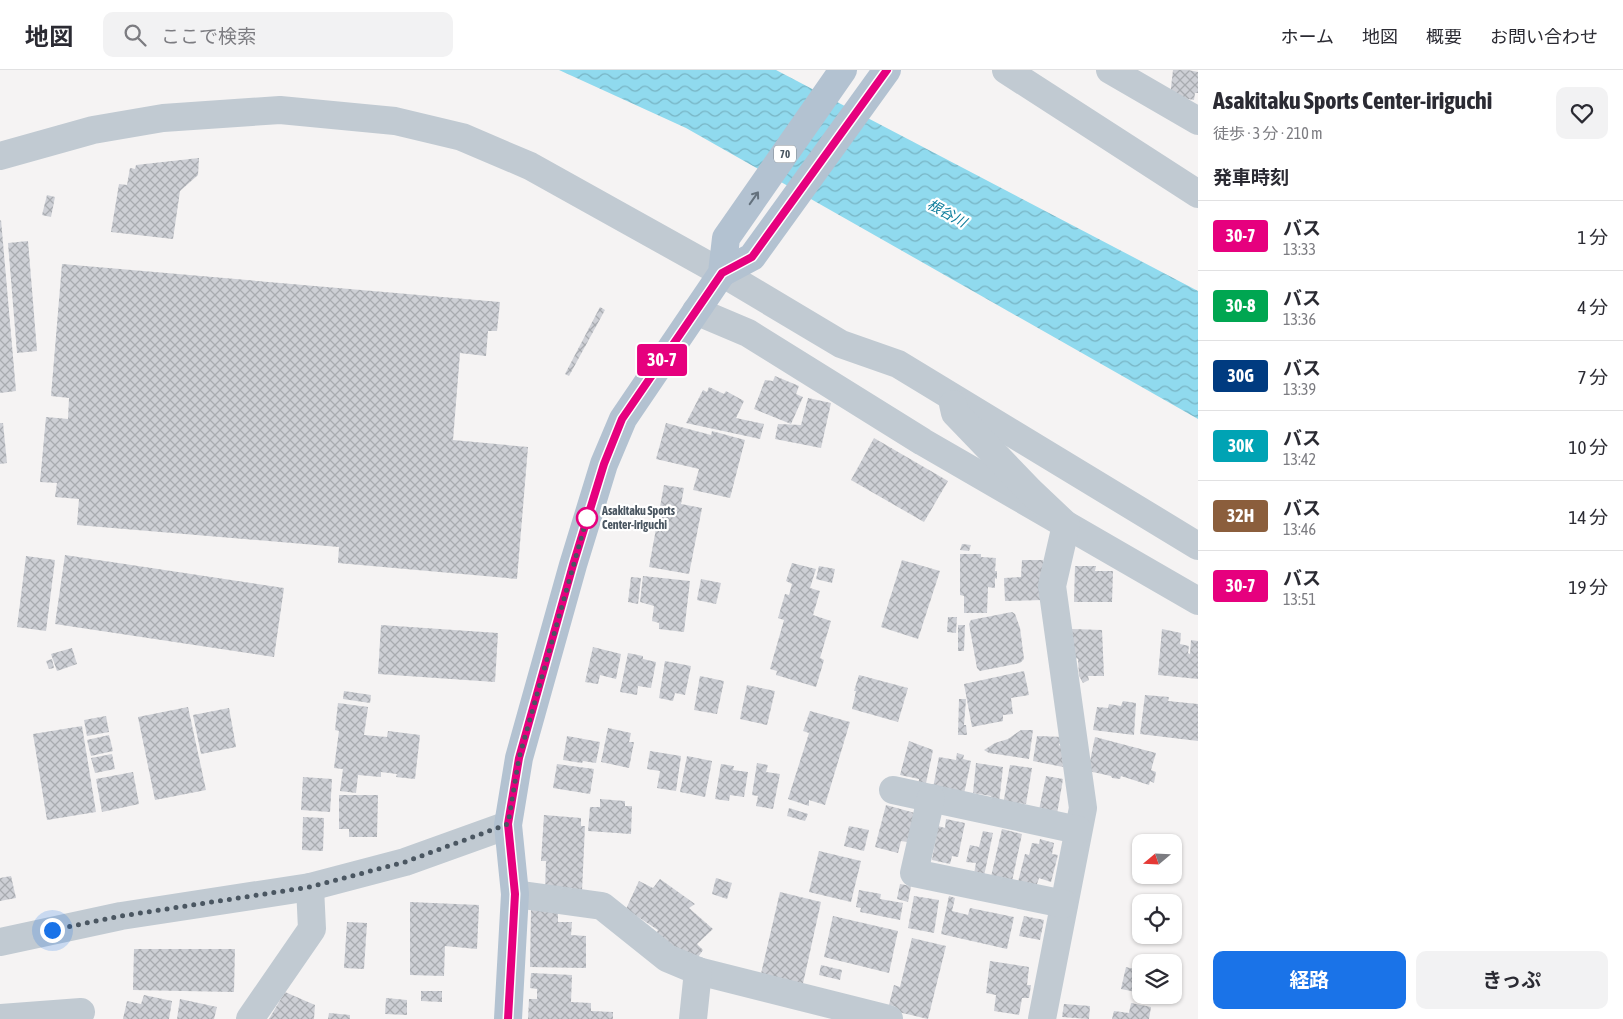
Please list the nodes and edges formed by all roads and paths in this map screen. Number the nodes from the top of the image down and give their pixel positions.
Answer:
1 (843, 70) edge
2 (887, 70) edge
3 (1006, 70) edge
4 (1110, 70) edge
5 (1198, 121) edge
6 (0, 156) edge
7 (1198, 194) edge
8 (722, 273) junction
9 (696, 311) junction
10 (952, 396) junction
11 (1066, 525) junction
12 (1198, 546) edge
13 (1198, 601) edge
14 (894, 790) dead end
15 (931, 798) junction
16 (508, 824) junction
17 (1078, 830) junction
18 (310, 887) junction
19 (515, 894) junction
20 (1064, 904) junction
21 (0, 942) edge
22 (698, 971) junction
23 (81, 1012) dead end
24 (0, 1018) edge
25 (250, 1019) edge
26 (508, 1019) edge
27 (693, 1019) edge
28 (889, 1019) edge
29 (1042, 1019) edge

8 -> 1 main road, 70
2 - 8 main road, 70
3 - 7 street
4 - 5 street
6 - 8 street
8 - 9 main road, 70
8 - 10 street
9 - 11 street
9 - 16 main road, 70
10 - 11 street
10 - 12 street
11 - 13 street
11 - 17 street
14 - 15 street
15 - 17 street
15 - 20 street
16 - 18 street
16 - 19 main road, 70
17 - 20 street
18 - 21 street
18 - 25 street
19 - 22 street
19 - 26 main road, 70
20 - 29 street
22 - 27 street
22 - 28 street
23 - 24 street

